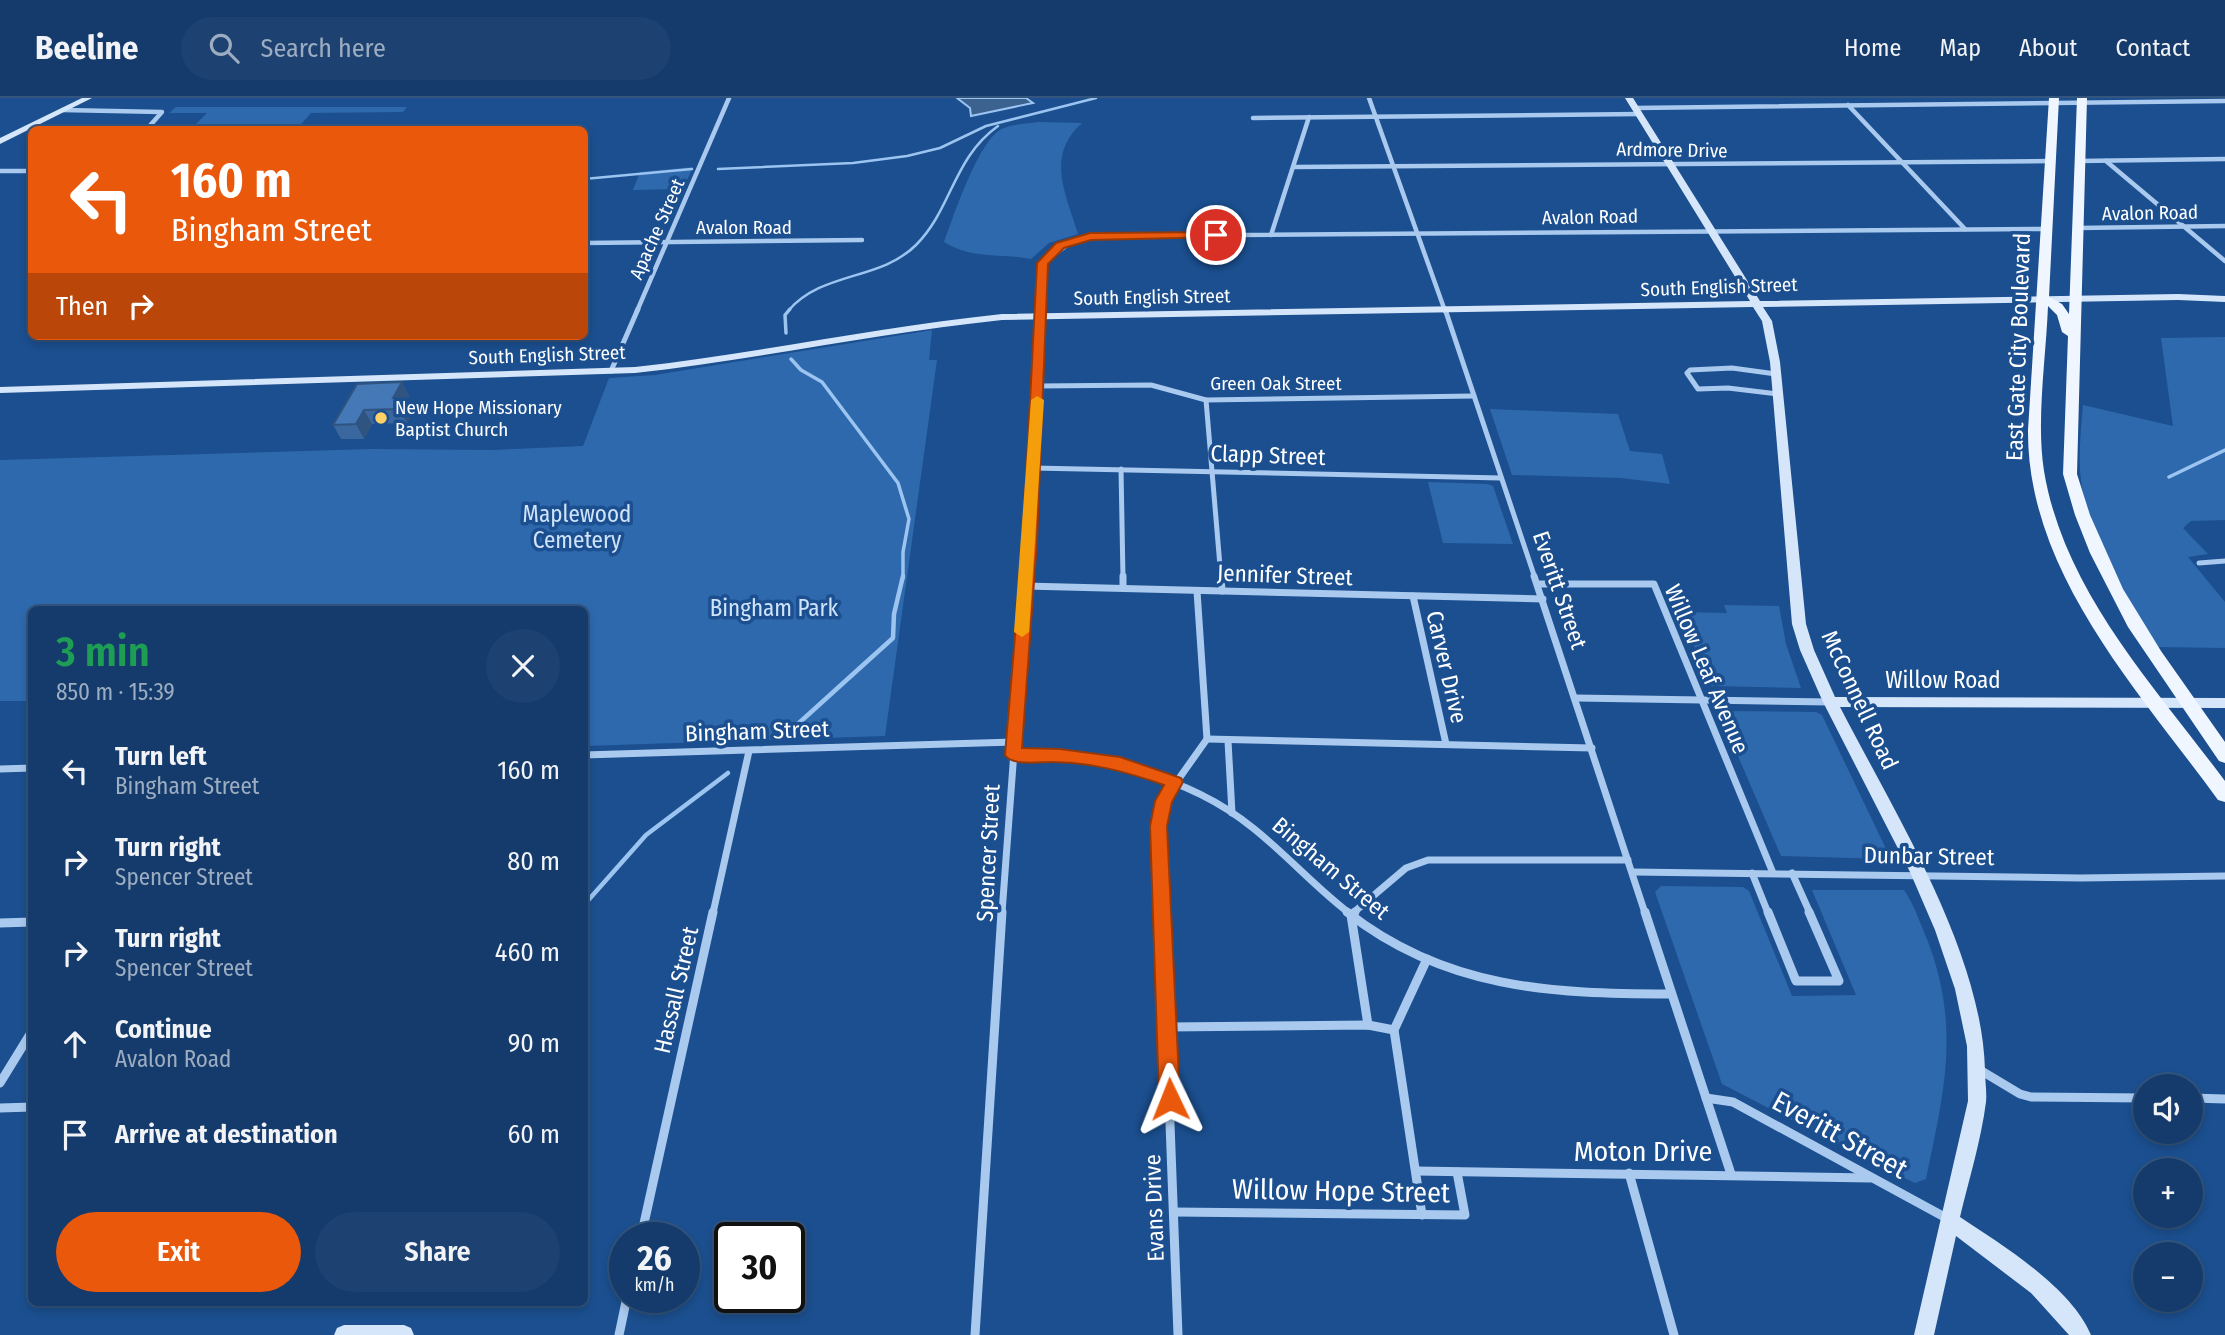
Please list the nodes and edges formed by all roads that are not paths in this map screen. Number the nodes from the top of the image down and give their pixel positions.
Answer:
1 (88, 98) edge
2 (729, 98) edge
3 (1369, 98) edge
4 (1629, 98) edge
5 (2175, 98) edge
6 (2077, 99) edge
7 (2053, 100) edge
8 (2225, 101) edge
9 (2180, 102) junction
10 (1848, 105) junction
11 (63, 110) junction
12 (1638, 111) junction
13 (1309, 117) junction
14 (1376, 117) junction
15 (1253, 118) dead end
16 (30, 126) edge
17 (150, 126) edge
18 (28, 127) edge
19 (2080, 134) junction
20 (0, 141) edge
21 (2225, 159) edge
22 (2079, 160) junction
23 (2050, 161) junction
24 (2106, 161) junction
25 (1902, 163) junction
26 (1670, 164) junction
27 (1393, 166) junction
28 (1294, 167) junction
29 (0, 171) edge
30 (28, 171) edge
31 (2225, 226) edge
32 (2185, 227) junction
33 (2076, 228) junction
34 (1965, 229) junction
35 (2047, 229) junction
36 (1713, 231) junction
37 (1418, 233) junction
38 (1133, 235) joint
39 (1271, 235) junction
40 (862, 240) dead end
41 (667, 242) junction
42 (588, 243) edge
43 (2045, 252) junction
44 (2225, 261) edge
45 (2042, 299) junction
46 (2074, 299) junction
47 (2225, 299) edge
48 (1757, 303) junction
49 (1446, 311) junction
50 (1042, 317) junction
51 (2073, 352) junction
52 (611, 371) junction
53 (1776, 374) junction
54 (1038, 386) junction
55 (0, 390) edge
56 (1778, 394) junction
57 (1474, 396) junction
58 (1206, 400) junction
59 (1033, 468) junction
60 (1121, 469) junction
61 (1212, 471) junction
62 (1502, 478) junction
63 (2225, 562) edge
64 (2199, 563) dead end
65 (1538, 584) junction
66 (1025, 586) junction
67 (1122, 588) junction
68 (1197, 591) junction
69 (1222, 591) junction
70 (1413, 596) junction
71 (1543, 599) junction
72 (1576, 698) junction
73 (1702, 699) junction
74 (1830, 702) junction
75 (2157, 703) junction
76 (2186, 703) junction
77 (2225, 703) edge
78 (1207, 739) junction
79 (1228, 741) junction
80 (1014, 742) junction
81 (1447, 744) junction
82 (1592, 748) junction
83 (750, 751) junction
84 (588, 755) edge
85 (1013, 755) junction
86 (2225, 756) edge
87 (28, 768) edge
88 (0, 769) edge
89 (1175, 782) junction
90 (2225, 795) edge
91 (1232, 813) junction
92 (1629, 860) junction
93 (1633, 872) junction
94 (1752, 873) junction
95 (1773, 873) junction
96 (1792, 873) junction
97 (1917, 876) junction
98 (2225, 876) edge
99 (1351, 915) junction
100 (28, 922) edge
101 (0, 923) edge
102 (1427, 959) junction
103 (1671, 994) junction
104 (1368, 1025) junction
105 (1167, 1027) junction
106 (1394, 1030) junction
107 (28, 1038) edge
108 (1980, 1070) junction
109 (0, 1083) edge
110 (1706, 1098) junction
111 (2133, 1098) edge
112 (2203, 1098) edge
113 (2225, 1099) edge
114 (28, 1107) edge
115 (0, 1108) edge
116 (1416, 1171) junction
117 (1457, 1172) junction
118 (1629, 1173) junction
119 (1731, 1174) junction
120 (1870, 1178) junction
121 (1174, 1212) junction
122 (1422, 1215) junction
123 (1950, 1221) junction
124 (643, 1222) edge
125 (624, 1313) edge
126 (344, 1335) edge
127 (360, 1335) edge
128 (404, 1335) edge
129 (619, 1335) edge
130 (975, 1335) edge
131 (1178, 1335) edge
132 (1674, 1335) edge
133 (1924, 1335) edge
134 (2081, 1335) edge

1 - 11 street
2 - 41 street, Apache Street
3 - 14 street, Everitt Street
4 - 12 street, McConnell Road
5 - 9 street
6 - 7 street
6 - 9 street
6 - 19 main road
7 - 10 street
7 - 19 main road
7 - 23 main road, East Gate City Boulevard
8 - 9 street
10 - 12 street
10 - 25 street
11 - 16 street
11 - 17 street
12 - 14 street
12 - 26 street, McConnell Road
13 - 14 street
13 - 15 street
13 - 28 street
14 - 27 street, Everitt Street
18 - 20 street
19 - 22 main road
21 - 24 street
22 - 24 street
22 - 33 main road
23 - 25 street, Ardmore Drive
23 - 35 main road, East Gate City Boulevard
24 - 32 street
25 - 26 street, Ardmore Drive
25 - 34 street
26 - 27 street, Ardmore Drive
26 - 36 street, McConnell Road
27 - 28 street, Ardmore Drive
27 - 37 street, Everitt Street
28 - 39 street
29 - 30 street
31 - 32 street, Avalon Road
32 - 33 street, Avalon Road
32 - 44 street
33 - 46 main road
34 - 35 street, Avalon Road
34 - 36 street, Avalon Road
35 - 43 main road, East Gate City Boulevard
36 - 37 street, Avalon Road
36 - 48 street, McConnell Road
37 - 39 street, Avalon Road
37 - 49 street, Everitt Street
38 - 39 street, Avalon Road
38 - 50 street, Spencer Street
40 - 41 street, Avalon Road
41 - 42 street, Avalon Road
41 - 52 street, Apache Street
43 - 45 main road, East Gate City Boulevard
43 - 46 main road
45 - 46 street, South English Street
45 - 48 street, South English Street
45 - 51 main road
45 - 75 main road, East Gate City Boulevard
46 - 47 street, South English Street
46 - 51 main road
48 - 49 street, South English Street
48 - 53 street, McConnell Road
49 - 50 street, South English Street
49 - 57 street, Everitt Street
50 - 52 street, South English Street
50 - 54 street, Spencer Street
51 - 76 main road
52 - 55 street, South English Street
53 - 56 street, McConnell Road
53 - 56 street
54 - 58 street, Green Oak Street
54 - 59 street, Spencer Street
56 - 74 street, McConnell Road
57 - 58 street, Green Oak Street
57 - 62 street, Everitt Street
58 - 61 street
59 - 60 street, Clapp Street
59 - 66 street, Spencer Street
60 - 61 street, Clapp Street
60 - 67 street
61 - 62 street, Clapp Street
61 - 69 street
62 - 65 street, Everitt Street
63 - 64 street
65 - 71 street, Everitt Street
65 - 73 street, Willow Leaf Avenue
66 - 67 street, Jennifer Street
66 - 80 street, Spencer Street
67 - 68 street, Jennifer Street
68 - 69 street, Jennifer Street
68 - 78 street
69 - 70 street, Jennifer Street
70 - 71 street, Jennifer Street
70 - 81 street, Carver Drive
71 - 72 street, Everitt Street
72 - 73 street, Willow Road
72 - 82 street, Everitt Street
73 - 74 street, Willow Road
73 - 95 street, Willow Leaf Avenue
74 - 75 street, Willow Road
74 - 97 street, McConnell Road
75 - 76 street, Willow Road
75 - 90 main road, East Gate City Boulevard
76 - 77 street, Willow Road
76 - 86 main road
78 - 79 street
78 - 89 street, Evans Drive
79 - 81 street
79 - 91 street
80 - 83 street, Bingham Street
80 - 85 street, Spencer Street
81 - 82 street
82 - 92 street, Everitt Street
83 - 84 street, Bingham Street
83 - 124 street, Hassall Street
85 - 89 street, Bingham Street
85 - 130 street, Spencer Street
87 - 88 street
89 - 91 street, Bingham Street
89 - 105 street, Evans Drive
91 - 99 street, Bingham Street
92 - 93 street, Everitt Street
92 - 99 street
93 - 94 street, Dunbar Street
93 - 103 street, Everitt Street
94 - 95 street, Dunbar Street
94 - 96 street
95 - 96 street, Dunbar Street
96 - 97 street, Dunbar Street
97 - 98 street, Dunbar Street
97 - 108 street, McConnell Road
99 - 102 street, Bingham Street
99 - 104 street
100 - 101 street
102 - 103 street, Bingham Street
102 - 106 street
103 - 110 street, Everitt Street
104 - 105 street
104 - 106 street
105 - 121 street, Evans Drive
106 - 116 street
107 - 109 street
108 - 111 street
108 - 123 street, McConnell Road
110 - 119 street, Everitt Street
110 - 120 street, Everitt Street
112 - 113 street
114 - 115 street
116 - 117 street, Moton Drive
116 - 122 street
117 - 118 street, Moton Drive
117 - 122 street, Willow Hope Street
118 - 119 street, Moton Drive
118 - 132 street
119 - 120 street, Moton Drive
120 - 123 street, Everitt Street
121 - 122 street, Willow Hope Street
121 - 131 street, Evans Drive
123 - 133 street, McConnell Road
123 - 134 street
125 - 129 street
126 - 127 street
127 - 128 street

